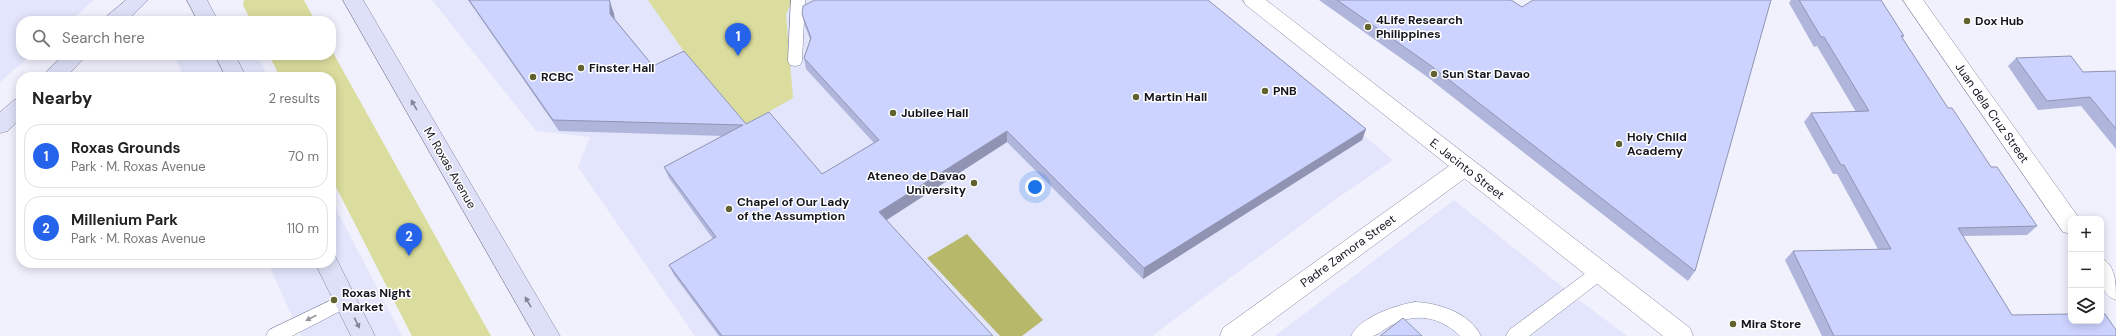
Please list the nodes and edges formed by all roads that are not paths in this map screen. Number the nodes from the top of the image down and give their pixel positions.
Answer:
1 (138, 0) edge
2 (353, 0) edge
3 (798, 0) edge
4 (1253, 0) edge
5 (1913, 0) edge
6 (120, 16) edge
7 (72, 60) edge
8 (228, 60) edge
9 (795, 61) dead end
10 (58, 72) edge
11 (234, 72) edge
12 (16, 110) edge
13 (0, 124) edge
14 (1464, 167) junction
15 (2068, 222) edge
16 (330, 268) edge
17 (1600, 272) junction
18 (2104, 272) edge
19 (2116, 290) edge
20 (346, 300) junction
21 (275, 336) edge
22 (363, 336) edge
23 (548, 336) edge
24 (1232, 336) edge
25 (1360, 336) edge
26 (1472, 336) edge
27 (1515, 336) edge
28 (1681, 336) edge

1 - 6 main road
23 -> 2 main road, M. Roxas Avenue
3 - 9 lane
4 - 14 street, E. Jacinto Street
5 - 15 street, Juan dela Cruz Street
7 - 10 main road
8 - 11 main road
12 - 13 main road
14 - 17 street, E. Jacinto Street
14 - 24 street, Padre Zamora Street
16 - 20 main road
17 - 27 lane
17 - 28 street, E. Jacinto Street
18 - 19 street
20 -> 21 lane
20 -> 22 main road
25 - 26 lane

